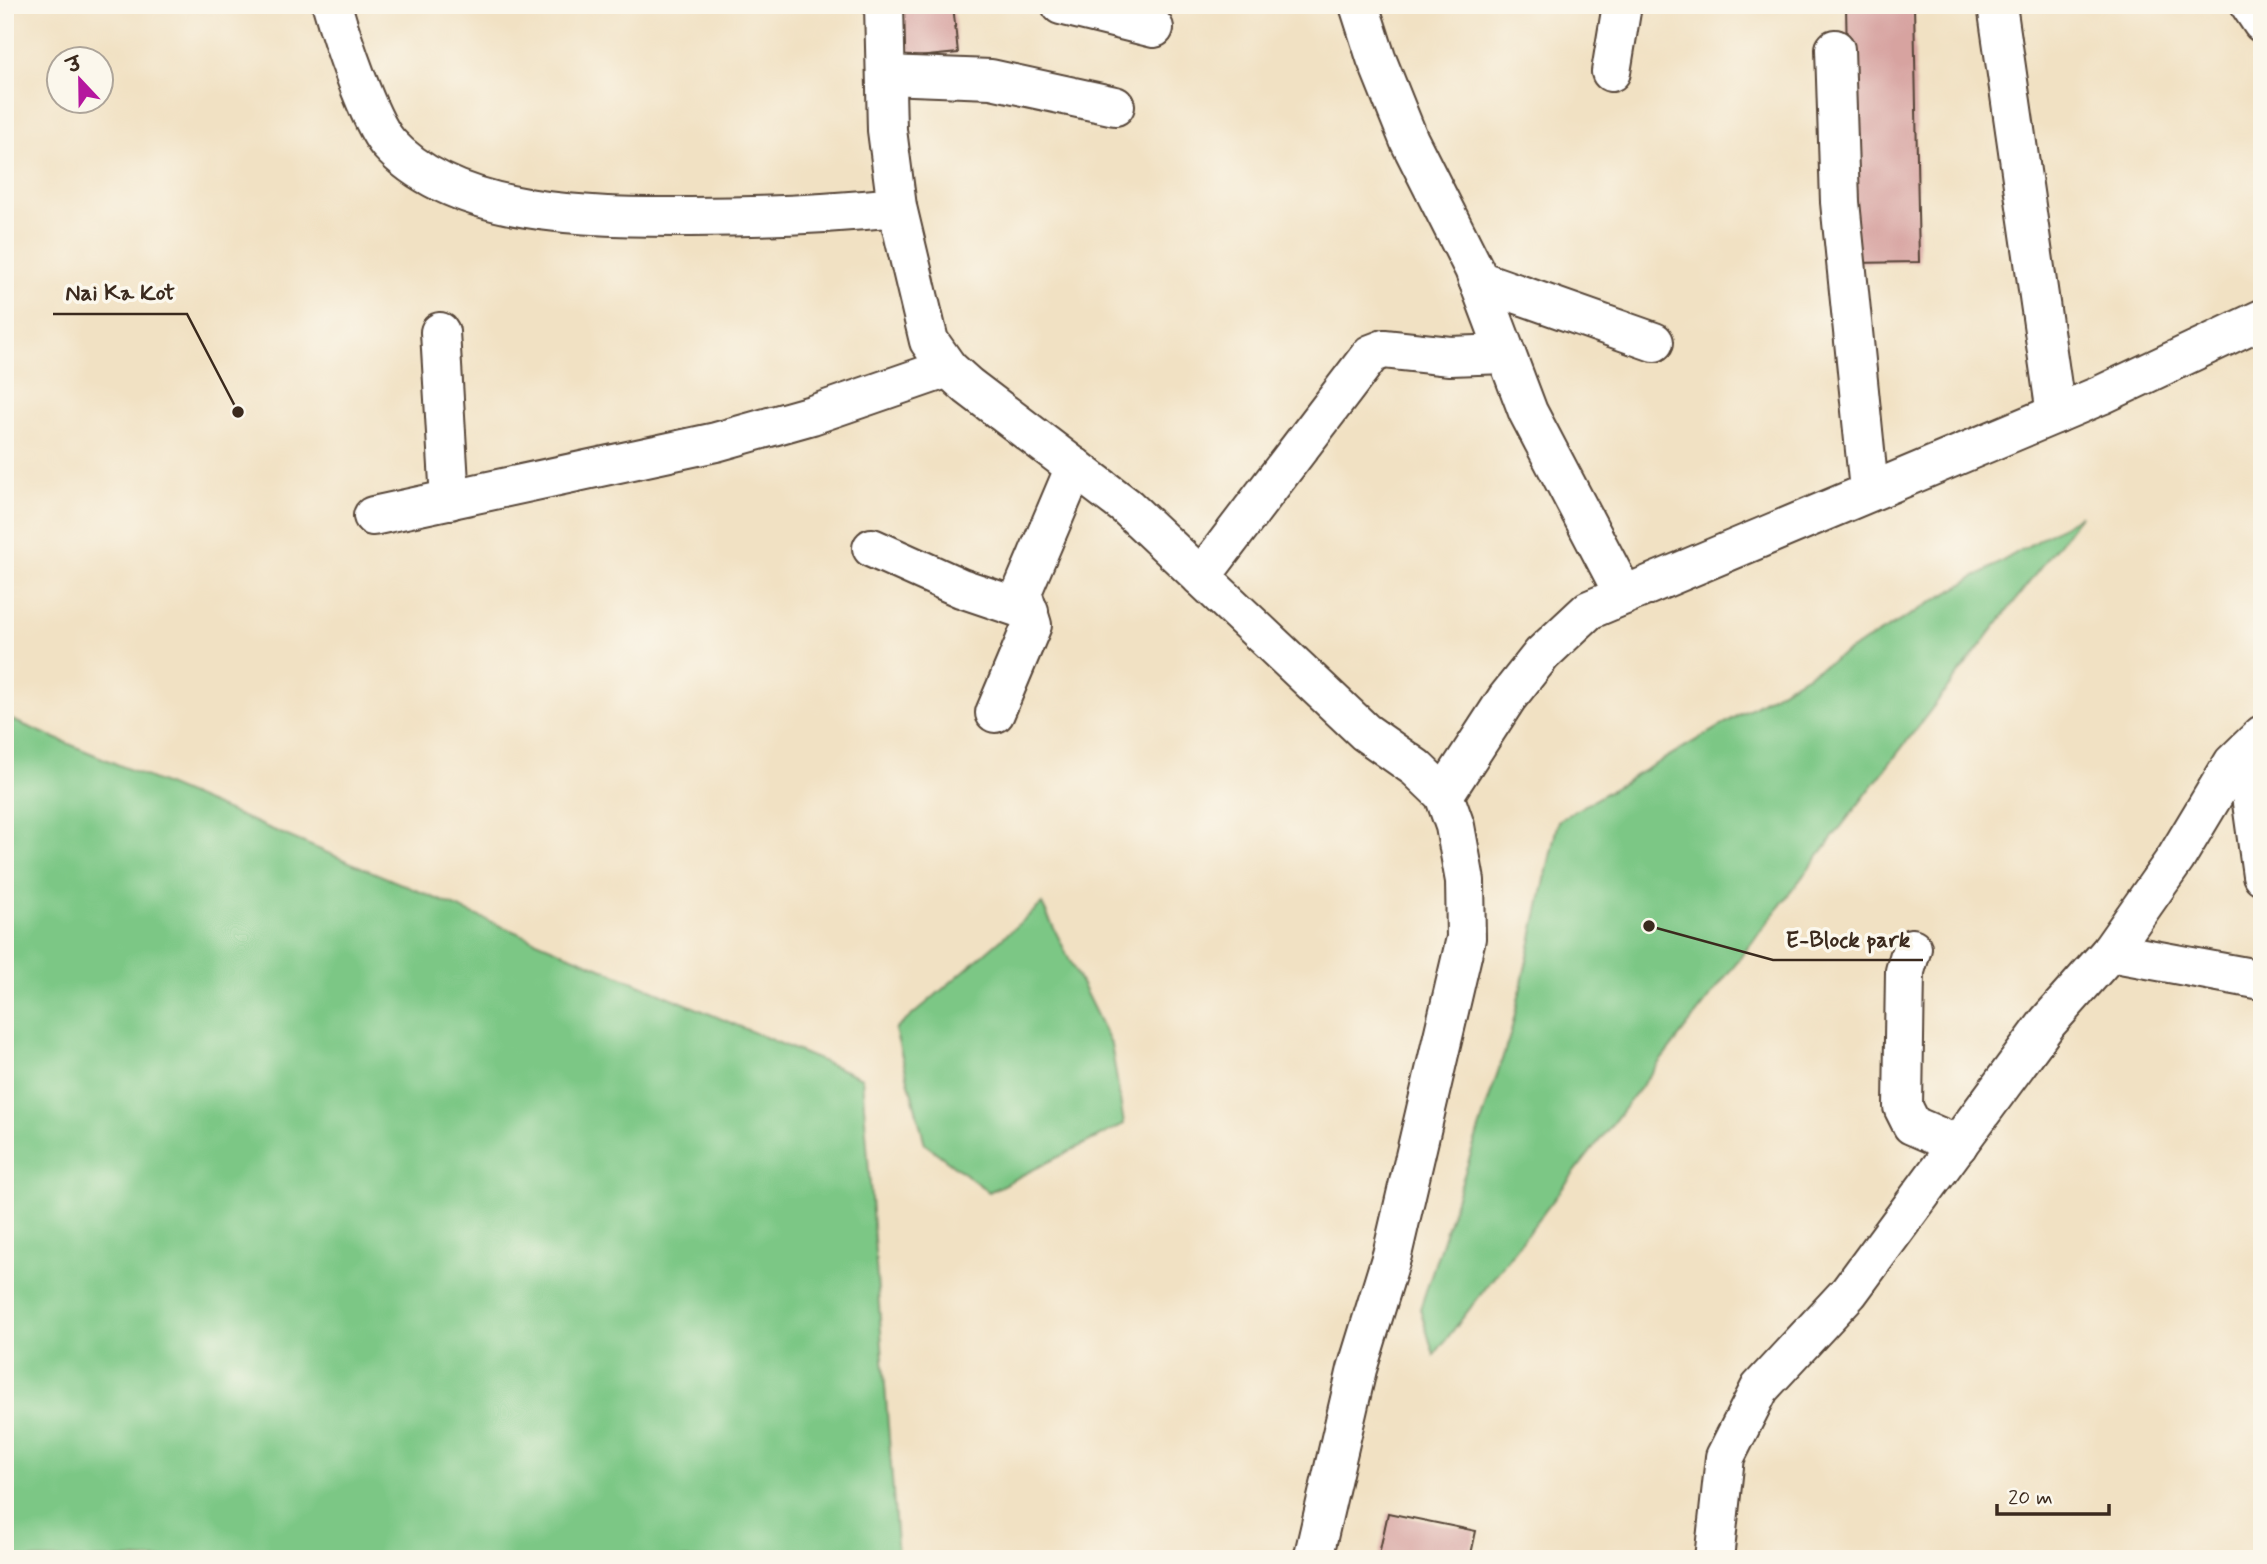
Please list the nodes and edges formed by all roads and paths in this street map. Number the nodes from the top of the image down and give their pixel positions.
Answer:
1 (332, 5) edge
2 (884, 5) edge
3 (1061, 5) edge
4 (1359, 5) edge
5 (1622, 5) edge
6 (1997, 5) edge
7 (2250, 5) edge
8 (2262, 23) edge
9 (1154, 28) dead end
10 (1835, 49) dead end
11 (1611, 72) dead end
12 (886, 75) junction
13 (1115, 106) dead end
14 (897, 207) junction
15 (1478, 280) junction
16 (2262, 319) edge
17 (440, 332) dead end
18 (1654, 342) dead end
19 (1505, 354) junction
20 (948, 368) junction
21 (2056, 414) junction
22 (1075, 467) junction
23 (1869, 490) junction
24 (450, 500) junction
25 (373, 516) dead end
26 (872, 548) dead end
27 (1201, 577) junction
28 (1624, 594) junction
29 (1029, 611) junction
30 (995, 713) dead end
31 (2253, 744) edge
32 (1444, 795) junction
33 (2257, 805) edge
34 (2262, 874) edge
35 (1912, 948) dead end
36 (2110, 952) junction
37 (2262, 980) edge
38 (1958, 1145) junction
39 (1313, 1559) edge
40 (1714, 1559) edge

1 - 14 street
2 - 12 street
3 - 9 street
4 - 15 street
5 - 11 street
6 - 21 street
7 - 8 street
10 - 23 street
12 - 13 street
12 - 14 street
14 - 20 street
15 - 18 street
15 - 19 street
16 - 21 street
17 - 24 street
19 - 27 street
19 - 28 street
20 - 22 street
20 - 24 street
21 - 23 street
22 - 27 street
22 - 29 street
23 - 28 street
24 - 25 street
26 - 29 street
27 - 32 street
28 - 32 street
29 - 30 street
31 - 33 street
31 - 36 street
32 - 39 street
33 - 34 street
35 - 38 street
36 - 37 street
36 - 38 street
38 - 40 street

